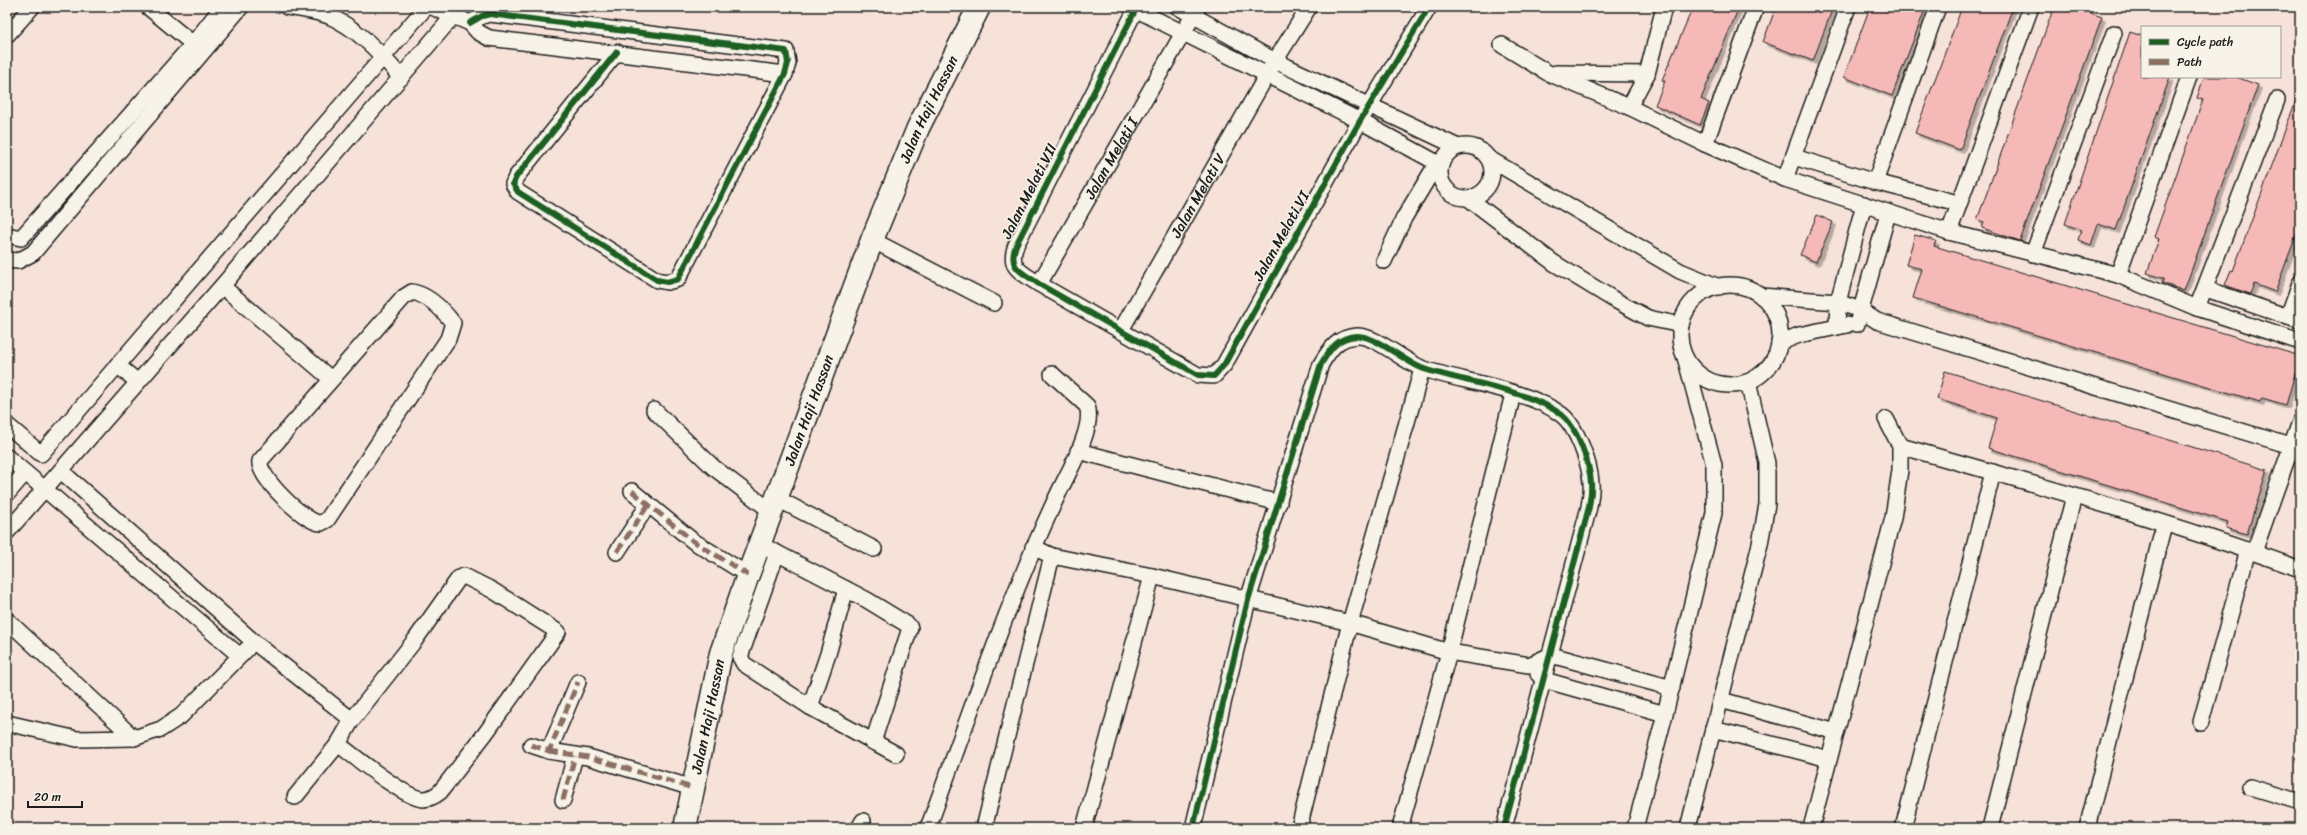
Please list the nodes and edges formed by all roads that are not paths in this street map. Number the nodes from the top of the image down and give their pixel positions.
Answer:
1 (32, 7) edge
2 (148, 7) edge
3 (222, 7) edge
4 (241, 7) edge
5 (287, 7) edge
6 (426, 7) edge
7 (432, 7) edge
8 (979, 7) edge
9 (1178, 7) edge
10 (1309, 7) edge
11 (1429, 7) edge
12 (1664, 7) edge
13 (1756, 7) edge
14 (1848, 7) edge
15 (1938, 7) edge
16 (2031, 7) edge
17 (1134, 8) edge
18 (457, 11) edge
19 (1196, 11) edge
20 (470, 22) junction
21 (1183, 32) junction
22 (2114, 33) dead end
23 (7, 35) edge
24 (192, 44) junction
25 (1502, 45) dead end
26 (617, 52) junction
27 (384, 57) junction
28 (1275, 61) junction
29 (1548, 73) junction
30 (785, 74) junction
31 (1647, 74) junction
32 (1268, 76) junction
33 (400, 78) junction
34 (2189, 78) edge
35 (2277, 100) dead end
36 (1370, 106) junction
37 (1629, 107) junction
38 (1360, 121) junction
39 (1705, 144) junction
40 (1458, 147) junction
41 (1794, 157) junction
42 (1488, 158) junction
43 (1439, 164) junction
44 (1785, 179) junction
45 (1875, 182) junction
46 (1468, 198) junction
47 (1958, 203) junction
48 (1864, 204) junction
49 (1888, 213) junction
50 (1949, 232) junction
51 (14, 236) edge
52 (872, 240) junction
53 (2033, 254) junction
54 (13, 260) edge
55 (1384, 260) dead end
56 (2118, 275) junction
57 (2300, 283) edge
58 (1039, 284) junction
59 (222, 286) junction
60 (1719, 287) junction
61 (2206, 289) junction
62 (1761, 296) junction
63 (1838, 302) junction
64 (994, 303) dead end
65 (2197, 308) junction
66 (1858, 317) junction
67 (2294, 319) edge
68 (1681, 325) junction
69 (1837, 326) junction
70 (1121, 330) junction
71 (2300, 342) edge
72 (1779, 343) junction
73 (1685, 357) junction
74 (117, 365) junction
75 (1422, 369) junction
76 (1052, 374) dead end
77 (1214, 376) joint
78 (331, 379) junction
79 (138, 382) junction
80 (1748, 382) junction
81 (1513, 394) junction
82 (654, 410) dead end
83 (1886, 419) dead end
84 (2300, 422) edge
85 (7, 425) edge
86 (1900, 446) junction
87 (2291, 446) junction
88 (1078, 451) junction
89 (7, 457) edge
90 (61, 471) junction
91 (1993, 472) junction
92 (25, 473) junction
93 (45, 490) junction
94 (632, 491) dead end
95 (7, 494) edge
96 (2074, 496) junction
97 (1279, 503) junction
98 (648, 505) junction
99 (774, 505) junction
100 (2164, 524) junction
101 (7, 532) edge
102 (1033, 547) junction
103 (768, 549) junction
104 (874, 549) dead end
105 (2251, 551) junction
106 (617, 552) dead end
107 (1052, 556) junction
108 (2300, 569) edge
109 (748, 574) junction
110 (1152, 576) junction
111 (846, 589) junction
112 (1248, 600) junction
113 (7, 620) edge
114 (1350, 623) junction
115 (254, 642) junction
116 (1449, 652) junction
117 (1551, 655) junction
118 (240, 656) junction
119 (1529, 664) junction
120 (1544, 680) junction
121 (578, 682) dead end
122 (1672, 688) junction
123 (1721, 700) junction
124 (810, 707) junction
125 (1665, 714) junction
126 (352, 720) junction
127 (2201, 722) dead end
128 (7, 723) edge
129 (1713, 729) junction
130 (1836, 732) junction
131 (134, 738) junction
132 (873, 742) junction
133 (338, 744) junction
134 (531, 745) dead end
135 (549, 751) junction
136 (896, 754) dead end
137 (575, 756) junction
138 (1829, 759) junction
139 (693, 788) junction
140 (2250, 788) dead end
141 (296, 797) dead end
142 (563, 800) dead end
143 (2300, 802) edge
144 (685, 828) edge
145 (928, 828) edge
146 (984, 828) edge
147 (1084, 828) edge
148 (1194, 828) edge
149 (1299, 828) edge
150 (1400, 828) edge
151 (1504, 828) edge
152 (1635, 828) edge
153 (1688, 828) edge
154 (1811, 828) edge
155 (1903, 828) edge
156 (1990, 828) edge
157 (2087, 828) edge

1 - 23 street
2 - 24 street
3 - 24 street
4 - 54 street
5 - 27 street
6 - 27 street
7 - 18 street
8 - 52 street, Jalan Haji Hassan
9 - 19 street
10 - 28 street, Jalan Melati V
11 - 36 street, Jalan Melati VI
12 - 31 street
13 - 39 street
14 - 41 street
15 - 45 street
16 - 47 street
17 - 21 street
17 - 58 street, Jalan Melati VII
18 - 20 street
18 - 33 street
19 - 21 street, Jalan Melati I
19 - 28 street
20 - 26 street
20 - 30 street
21 - 32 street
21 - 58 street, Jalan Melati I
22 - 53 street
24 - 51 street
25 - 29 street
26 - 30 street
26 - 30 street
27 - 33 street
27 - 74 street
28 - 32 street, Jalan Melati V
28 - 36 street
29 - 31 street
29 - 37 street
31 - 37 street
32 - 38 street
32 - 70 street, Jalan Melati V
33 - 59 street
34 - 56 street
35 - 61 street
36 - 38 street, Jalan Melati VI
36 - 40 street
37 - 39 street
38 - 43 street
38 - 77 street, Jalan Melati VI
39 - 44 street
40 - 42 street
40 - 43 street
41 - 44 street
41 - 45 street
42 - 46 street
42 - 60 street
43 - 46 street
43 - 55 street
44 - 48 street
45 - 47 street
46 - 68 street
47 - 50 street
48 - 49 street
48 - 63 street
49 - 50 street
49 - 66 street
50 - 53 street
51 - 54 street
52 - 64 street
52 - 99 street, Jalan Haji Hassan
53 - 56 street
56 - 65 street
57 - 67 street
58 - 70 street, Jalan Melati VII
59 - 78 street
59 - 79 street
60 - 62 street
60 - 68 street
61 - 65 street
61 - 67 street
62 - 63 street
62 - 72 street
63 - 66 street
63 - 69 street
65 - 71 street
66 - 69 street
66 - 87 street
68 - 73 street
69 - 72 street
70 - 77 street, Jalan Melati VII
72 - 80 street
73 - 80 street
73 - 122 street
74 - 79 street
74 - 85 street
75 - 81 street
75 - 97 street
75 - 114 street
76 - 88 street
78 - 78 street
79 - 90 street
80 - 123 street
81 - 116 street
81 - 117 street
82 - 99 street
83 - 86 street
84 - 87 street
86 - 91 street
86 - 130 street
87 - 105 street
88 - 97 street
88 - 102 street
89 - 92 street
90 - 93 street
90 - 115 street
91 - 96 street
91 - 155 street
92 - 93 street
92 - 95 street
93 - 101 street
93 - 118 street
94 - 98 street
96 - 100 street
96 - 156 street
97 - 112 street
98 - 106 street
98 - 109 street
99 - 103 street, Jalan Haji Hassan
99 - 104 street
100 - 105 street
100 - 157 street
102 - 107 street
102 - 145 street
103 - 109 street, Jalan Haji Hassan
103 - 111 street
103 - 124 street
105 - 108 street
105 - 127 street
107 - 110 street
107 - 146 street
109 - 139 street, Jalan Haji Hassan
110 - 112 street
110 - 147 street
111 - 124 street
111 - 132 street
112 - 114 street
112 - 148 street
113 - 131 street
114 - 116 street
114 - 149 street
115 - 118 street
115 - 126 street
116 - 119 street
116 - 150 street
117 - 119 street
117 - 120 street
117 - 122 street
118 - 131 street
119 - 120 street
120 - 125 street
120 - 151 street
121 - 135 street
122 - 125 street
123 - 129 street
123 - 130 street
124 - 132 street
125 - 152 street
126 - 133 street
126 - 133 street
128 - 131 street
129 - 138 street
129 - 153 street
130 - 138 street
132 - 136 street
133 - 141 street
134 - 135 street
135 - 137 street
137 - 139 street
137 - 142 street
138 - 154 street
139 - 144 street, Jalan Haji Hassan
140 - 143 street

